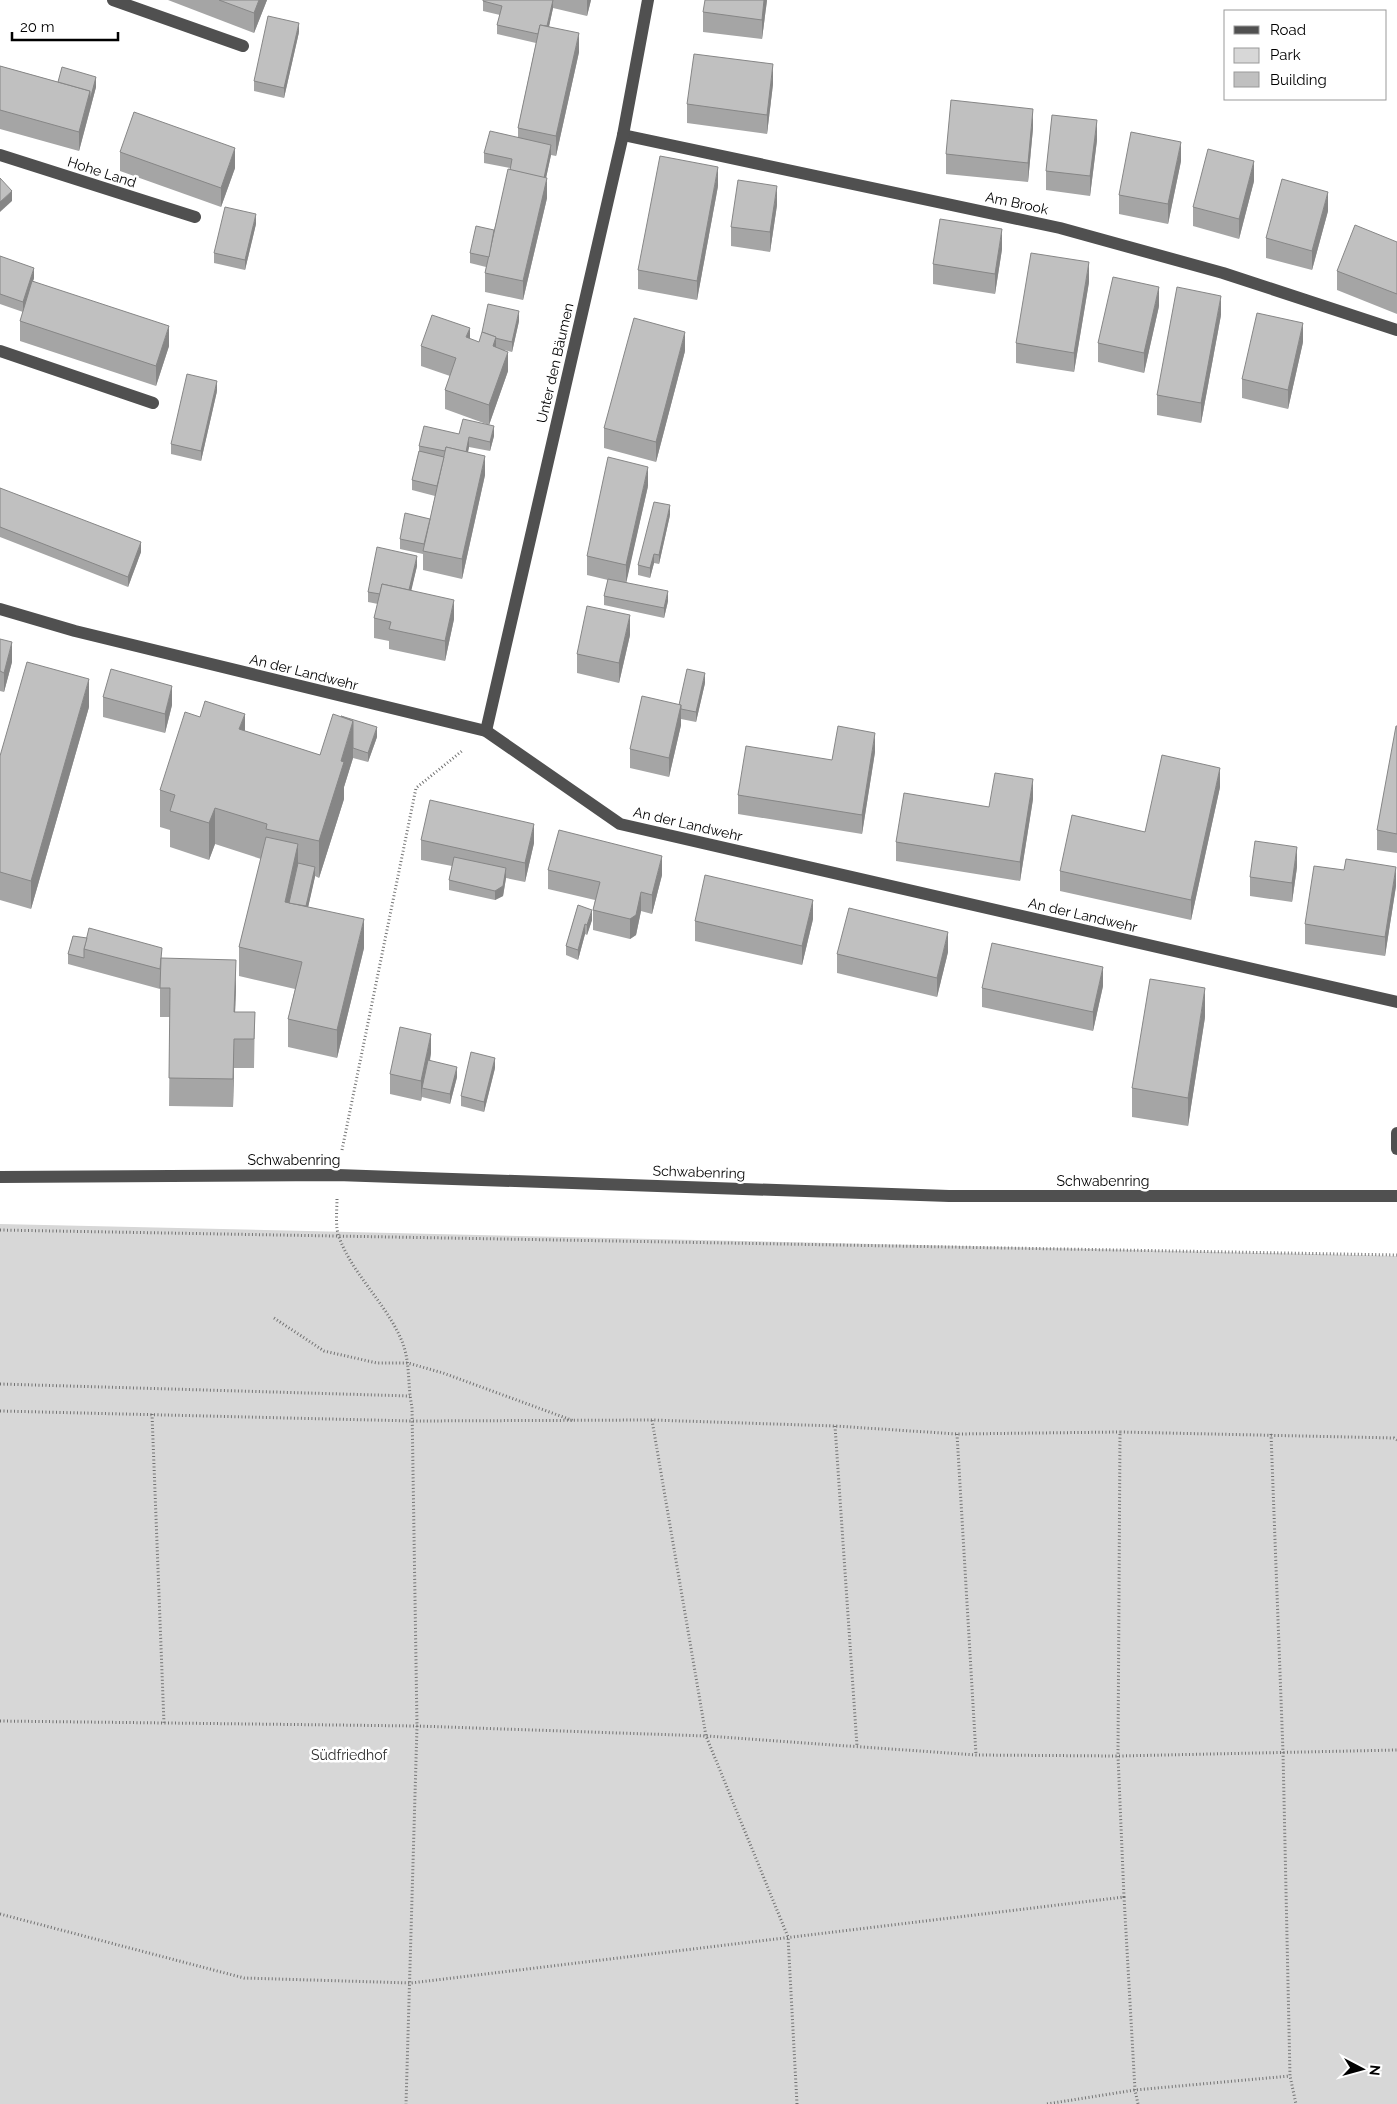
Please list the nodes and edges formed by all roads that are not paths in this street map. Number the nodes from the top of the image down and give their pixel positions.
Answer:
1 (113, 0) edge
2 (648, 0) edge
3 (243, 46) dead end
4 (623, 135) junction
5 (0, 155) edge
6 (195, 217) dead end
7 (1397, 330) edge
8 (0, 351) edge
9 (153, 403) dead end
10 (0, 609) edge
11 (486, 731) junction
12 (1397, 1002) edge
13 (1397, 1133) edge
14 (1397, 1149) edge
15 (0, 1177) edge
16 (1397, 1196) edge

1 - 3 street
2 - 4 street, Unter den Bäumen
4 - 7 street, Am Brook
4 - 11 street, Unter den Bäumen
5 - 6 street, Hohe Land
8 - 9 street
10 - 11 street, An der Landwehr
11 - 12 street, An der Landwehr
13 - 14 street
15 - 16 street, Schwabenring

